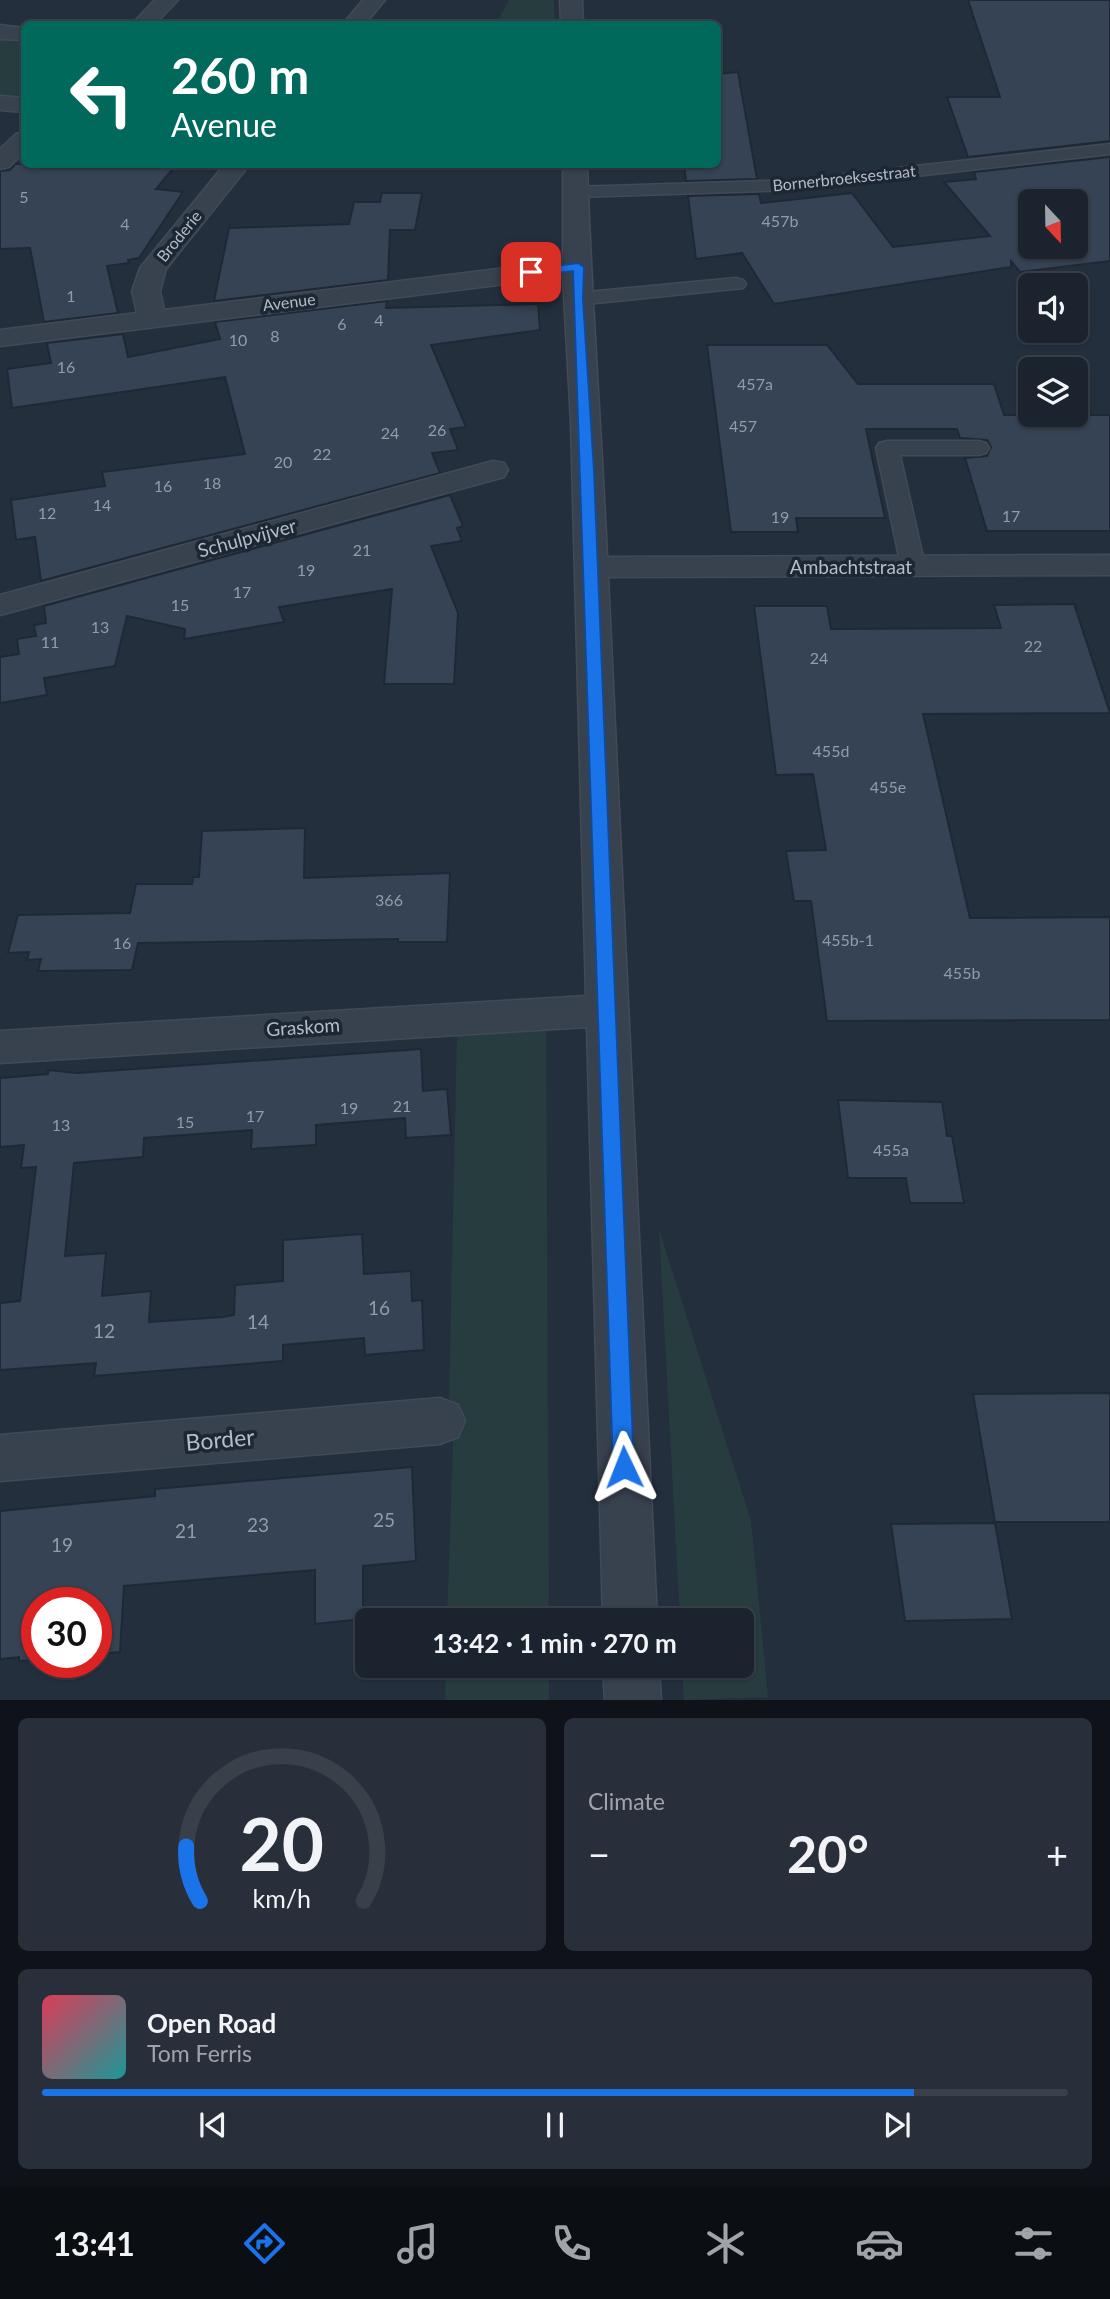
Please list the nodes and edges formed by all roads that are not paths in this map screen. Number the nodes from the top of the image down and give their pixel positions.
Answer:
1 (167, 0) edge
2 (374, 0) edge
3 (571, 0) edge
4 (146, 21) edge
5 (356, 21) edge
6 (572, 21) edge
7 (0, 32) edge
8 (21, 34) edge
9 (0, 103) edge
10 (21, 105) edge
11 (21, 142) edge
12 (1110, 149) edge
13 (0, 162) edge
14 (234, 168) edge
15 (575, 168) edge
16 (576, 192) junction
17 (578, 283) junction
18 (736, 284) dead end
19 (152, 318) junction
20 (0, 338) edge
21 (978, 447) dead end
22 (493, 470) dead end
23 (1110, 565) edge
24 (913, 566) junction
25 (591, 567) junction
26 (0, 605) edge
27 (607, 1010) junction
28 (0, 1047) edge
29 (440, 1421) dead end
30 (0, 1458) edge
31 (630, 1608) edge
32 (632, 1678) edge
33 (633, 1700) edge

1 - 4 street
2 - 5 street
3 - 6 street
7 - 8 street
9 - 10 street
11 - 13 street
12 - 16 lane, Bornerbroeksestraat
14 - 19 street, Broderie
15 - 16 street
16 - 17 street
17 - 18 lane
17 - 19 street, Avenue
17 - 25 street
19 - 20 street, Avenue
21 - 24 lane
22 - 26 street, Schulpvijver
23 - 24 street, Ambachtstraat
24 - 25 street, Ambachtstraat
25 - 27 street
27 - 28 street, Graskom
27 - 31 street
29 - 30 street, Border
32 - 33 street

